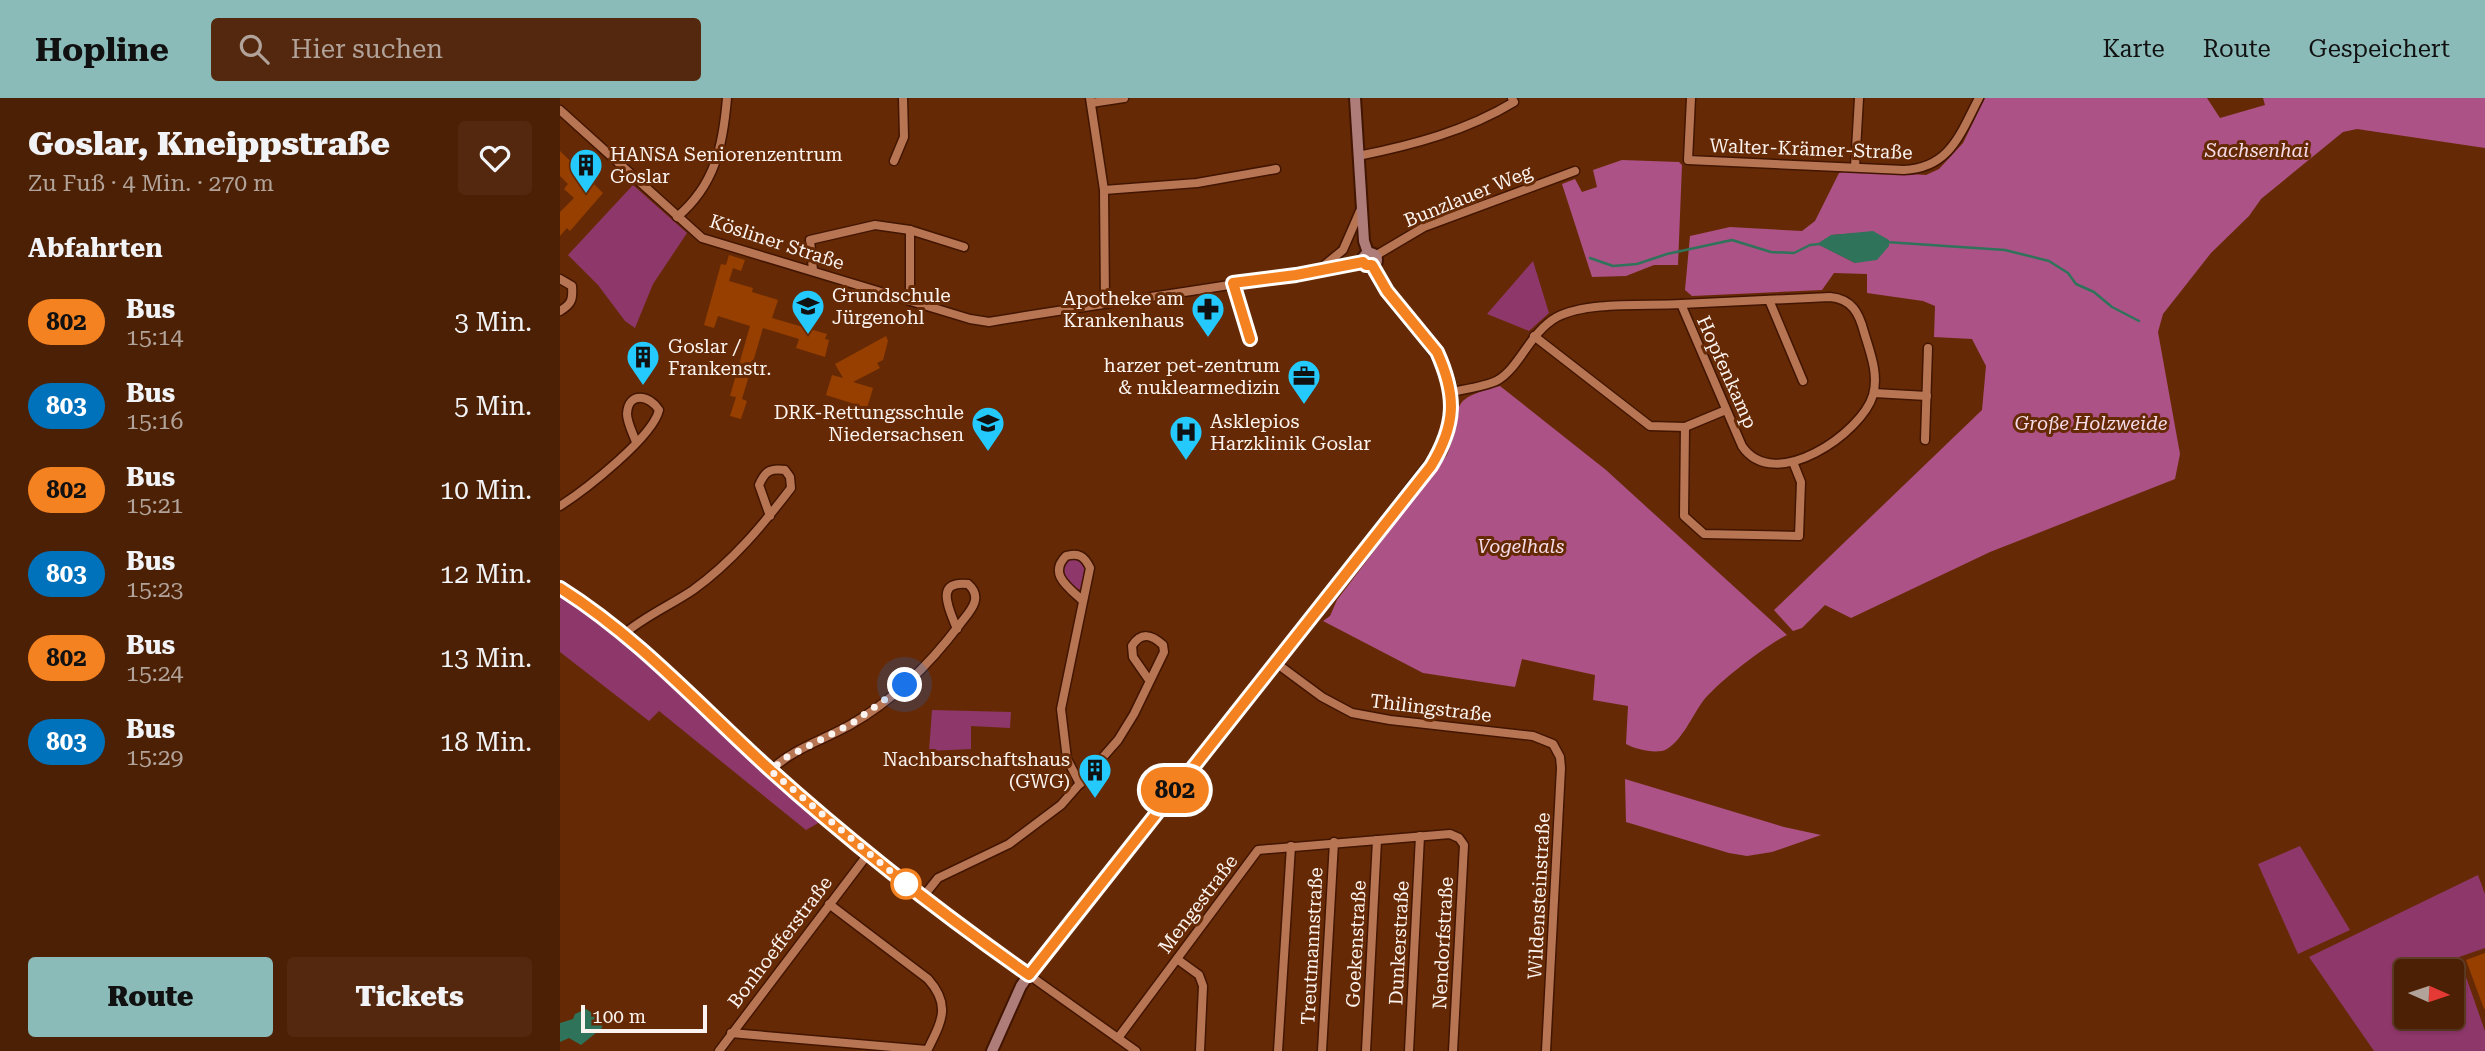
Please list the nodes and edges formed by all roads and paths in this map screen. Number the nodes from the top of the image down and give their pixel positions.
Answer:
1 (727, 98) edge
2 (903, 98) edge
3 (1124, 98) edge
4 (1355, 98) edge
5 (1512, 98) edge
6 (1691, 98) edge
7 (1859, 98) edge
8 (1979, 98) edge
9 (1091, 101) edge
10 (560, 110) edge
11 (1359, 156) junction
12 (894, 160) dead end
13 (1855, 167) junction
14 (1276, 169) dead end
15 (1575, 171) dead end
16 (1104, 190) junction
17 (1362, 205) junction
18 (677, 217) junction
19 (910, 230) junction
20 (964, 247) dead end
21 (1370, 259) junction
22 (813, 270) junction
23 (1315, 271) junction
24 (560, 279) edge
25 (1769, 300) junction
26 (909, 301) junction
27 (1105, 303) junction
28 (1681, 304) junction
29 (560, 311) edge
30 (1534, 336) junction
31 (1928, 348) dead end
32 (1803, 381) dead end
33 (1451, 392) junction
34 (1874, 393) junction
35 (1927, 396) junction
36 (1726, 410) junction
37 (1685, 427) junction
38 (1925, 440) dead end
39 (636, 442) junction
40 (1793, 462) junction
41 (560, 506) edge
42 (770, 516) junction
43 (560, 588) edge
44 (1082, 600) junction
45 (957, 629) junction
46 (624, 634) junction
47 (1276, 663) junction
48 (1149, 680) junction
49 (1553, 744) joint
50 (771, 771) junction
51 (1080, 784) junction
52 (1420, 836) junction
53 (1459, 838) joint
54 (1377, 840) junction
55 (1334, 842) junction
56 (1291, 846) junction
57 (869, 854) junction
58 (923, 897) junction
59 (829, 904) junction
60 (1177, 959) junction
61 (1029, 975) junction
62 (731, 1033) junction
63 (1118, 1038) junction
64 (719, 1051) edge
65 (927, 1051) edge
66 (992, 1051) edge
67 (1136, 1051) edge
68 (1200, 1051) edge
69 (1278, 1051) edge
70 (1322, 1051) edge
71 (1366, 1051) edge
72 (1409, 1051) edge
73 (1454, 1051) edge
74 (1546, 1051) edge

1 - 18 street
2 - 12 street
3 - 9 street
4 - 11 street
5 - 11 street
6 - 13 street, Walter-Krämer-Straße
7 - 13 street
8 - 13 street, Walter-Krämer-Straße
9 - 16 street
10 - 18 street, Kösliner Straße
11 - 17 street
14 - 16 street
15 - 21 street, Bunzlauer Weg
16 - 27 street
17 - 21 street
17 - 23 street, Kösliner Straße
18 - 22 street, Kösliner Straße
19 - 20 street
19 - 22 street
19 - 26 street
21 - 23 street, Kösliner Straße
21 - 33 street
22 - 26 street, Kösliner Straße
23 - 27 street, Kösliner Straße
24 - 29 street
25 - 28 street, Hopfenkamp
25 - 32 street
25 - 34 street, Hopfenkamp
26 - 27 street, Kösliner Straße
28 - 30 street
28 - 36 street, Hopfenkamp
30 - 33 street
30 - 37 street
31 - 35 street
33 - 47 street
34 - 35 street
34 - 40 street, Hopfenkamp
35 - 38 street
36 - 37 street
36 - 40 street, Hopfenkamp
37 - 40 street
39 - 39 street
39 - 41 street
42 - 42 street
42 - 46 street
43 - 46 street
44 - 44 street
44 - 51 street
45 - 45 street
45 - 50 street
46 - 50 street
47 - 49 street, Thilingstraße
47 - 61 street
48 - 48 street
48 - 51 street
49 - 74 street, Wildensteinstraße
50 - 57 street
51 - 58 street
52 - 53 street, Mengestraße
52 - 54 street, Mengestraße
52 - 72 street, Dunkerstraße
53 - 73 street, Nendorfstraße
54 - 55 street, Mengestraße
54 - 71 street, Goekenstraße
55 - 56 street, Mengestraße
55 - 70 street, Treutmannstraße
56 - 60 street, Mengestraße
56 - 69 street
57 - 58 street
57 - 59 street, Bonhoefferstraße
58 - 61 street
59 - 62 street, Bonhoefferstraße
59 - 65 street
60 - 63 street, Mengestraße
60 - 68 street
61 - 63 street
61 - 66 street
62 - 64 street, Bonhoefferstraße
62 - 65 street
63 - 67 street

